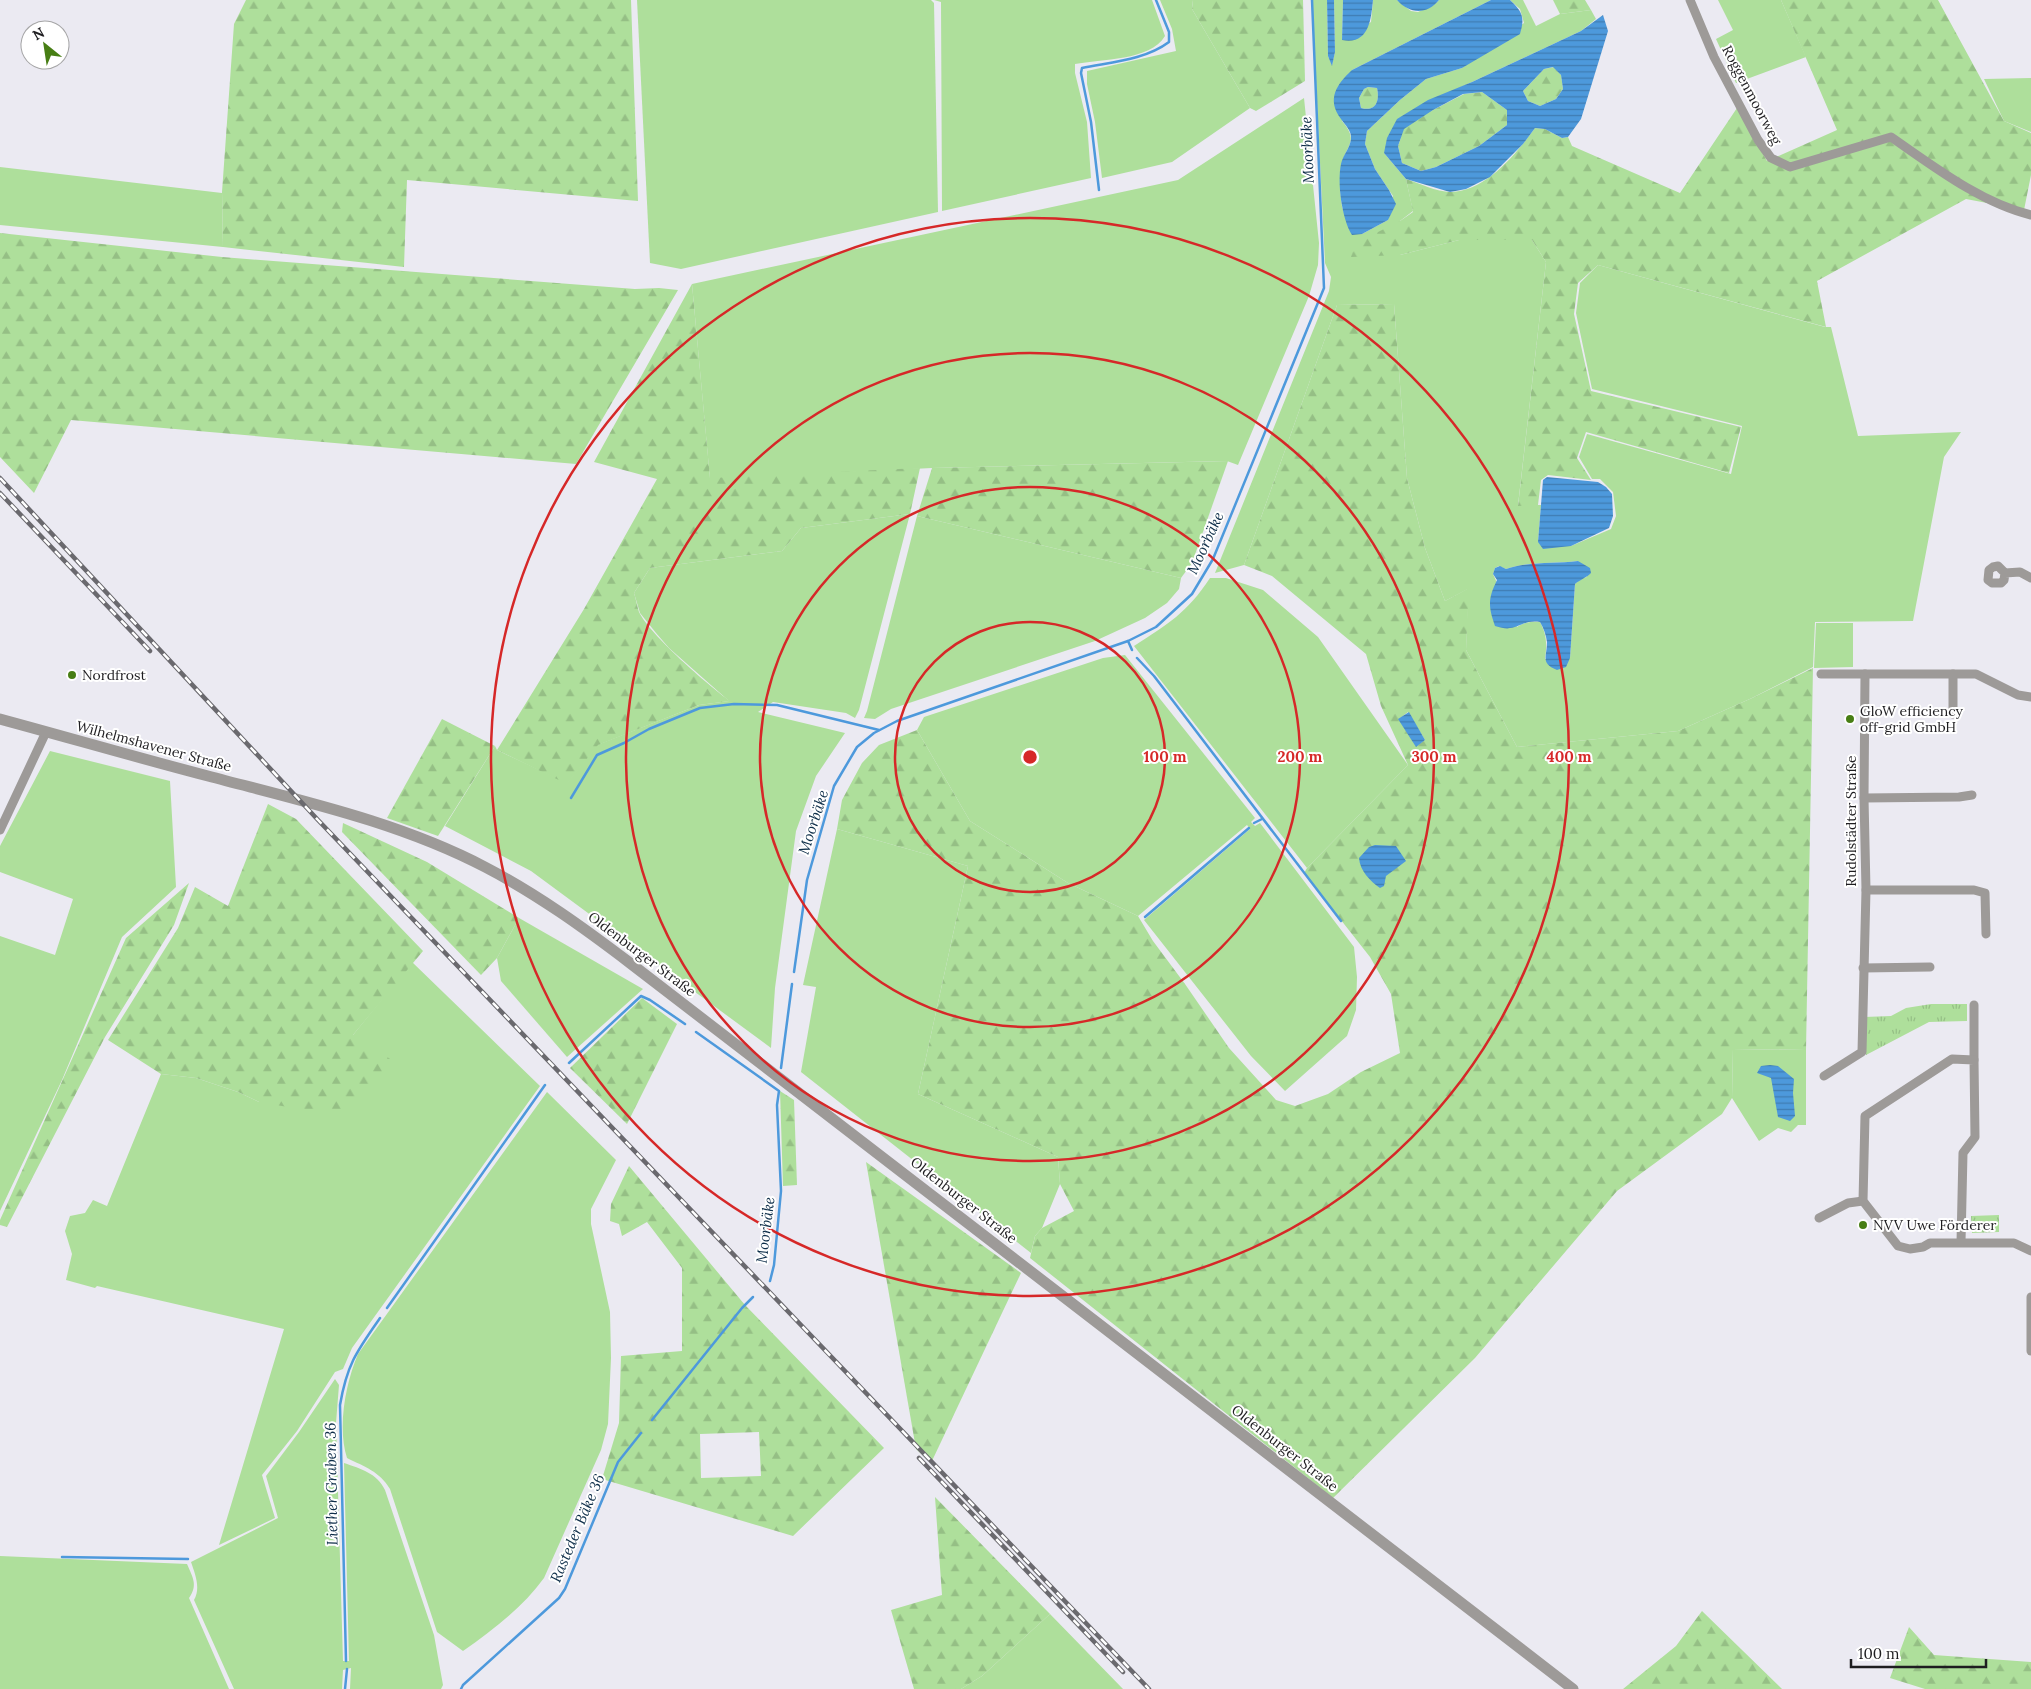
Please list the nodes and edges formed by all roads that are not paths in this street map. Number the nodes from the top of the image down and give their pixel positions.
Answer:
1 (1690, 0) edge
2 (2031, 215) edge
3 (2005, 572) dead end
4 (2031, 578) edge
5 (1821, 674) dead end
6 (1866, 674) junction
7 (1953, 674) junction
8 (2031, 697) edge
9 (1953, 714) dead end
10 (0, 720) edge
11 (46, 732) junction
12 (1972, 794) dead end
13 (1864, 798) junction
14 (300, 800) joint
15 (0, 830) edge
16 (1866, 890) junction
17 (1986, 934) dead end
18 (1930, 967) dead end
19 (1863, 968) junction
20 (1974, 1005) dead end
21 (1974, 1060) junction
22 (1824, 1076) dead end
23 (1863, 1201) junction
24 (1819, 1218) dead end
25 (1961, 1242) junction
26 (2031, 1251) edge
27 (2031, 1297) edge
28 (2031, 1351) edge
29 (1573, 1689) edge

1 - 2 street, Roggenmoorweg
3 - 4 street
5 - 6 street
6 - 7 street
6 - 13 street, Rudolstädter Straße
7 - 8 street
7 - 9 street
10 - 11 street, Wilhelmshavener Straße
11 - 14 street, Wilhelmshavener Straße
11 - 15 street
12 - 13 street
13 - 16 street, Rudolstädter Straße
14 - 29 street, Oldenburger Straße
16 - 17 street
16 - 19 street, Rudolstädter Straße
18 - 19 street
19 - 22 street, Rudolstädter Straße
20 - 21 street
21 - 23 street
21 - 25 street
23 - 24 street
23 - 25 street
25 - 26 street
27 - 28 street

